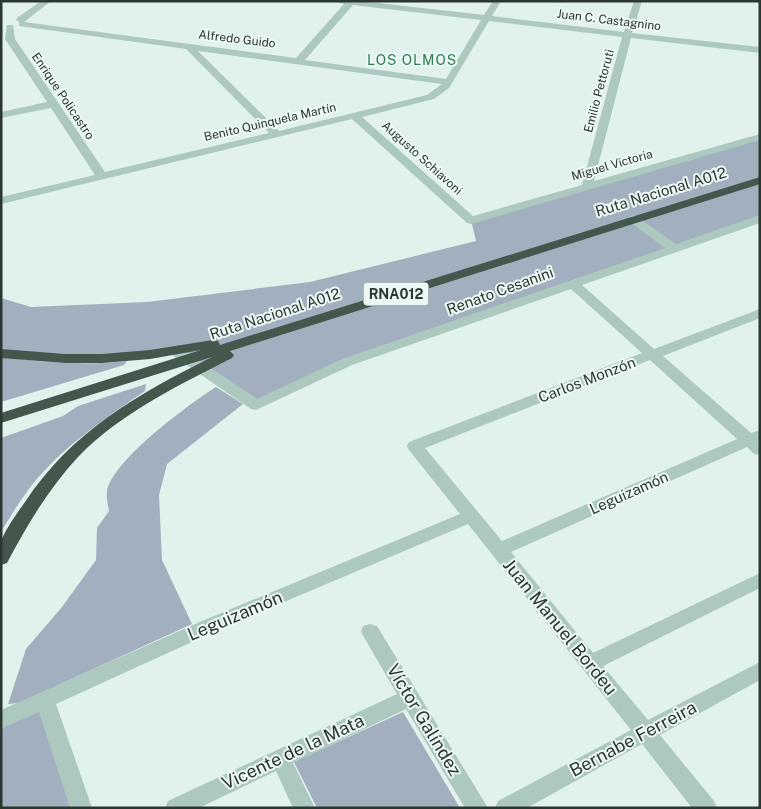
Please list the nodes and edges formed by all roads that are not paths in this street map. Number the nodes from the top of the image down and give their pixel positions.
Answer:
1 (47, 1) edge
2 (337, 1) edge
3 (497, 1) edge
4 (638, 1) edge
5 (351, 2) edge
6 (487, 19) junction
7 (21, 22) junction
8 (5, 24) edge
9 (626, 35) junction
10 (187, 46) junction
11 (760, 50) edge
12 (300, 60) junction
13 (448, 82) junction
14 (54, 104) junction
15 (1, 115) edge
16 (355, 116) junction
17 (277, 134) junction
18 (760, 136) edge
19 (102, 176) junction
20 (760, 180) edge
21 (587, 187) junction
22 (1, 201) edge
23 (634, 219) junction
24 (760, 219) edge
25 (471, 220) joint
26 (674, 248) junction
27 (572, 283) junction
28 (760, 314) edge
29 (268, 335) junction
30 (174, 350) junction
31 (1, 352) edge
32 (653, 355) junction
33 (189, 359) junction
34 (202, 368) junction
35 (1, 418) edge
36 (756, 442) edge
37 (415, 446) joint
38 (471, 516) junction
39 (498, 550) junction
40 (1, 558) edge
41 (760, 580) edge
42 (370, 632) dead end
43 (590, 663) junction
44 (760, 670) edge
45 (410, 697) junction
46 (45, 701) junction
47 (1, 720) edge
48 (645, 732) junction
49 (280, 758) junction
50 (81, 808) edge
51 (176, 808) edge
52 (304, 808) edge
53 (477, 808) edge
54 (506, 808) edge
55 (706, 808) edge

1 - 7 street
2 - 5 street, Juan C. Castagnino
3 - 6 street, Benito Quinquela Martín
4 - 9 street, Emilio Pettoruti
5 - 6 street, Juan C. Castagnino
5 - 12 street
6 - 9 street, Juan C. Castagnino
6 - 13 street, Benito Quinquela Martín
7 - 8 street, Alfredo Guido
7 - 10 street, Alfredo Guido
8 - 14 street, Enrique Policastro
9 - 11 street, Juan C. Castagnino
9 - 21 street, Emilio Pettoruti
10 - 12 street, Alfredo Guido
10 - 17 street
12 - 13 street, Alfredo Guido
13 - 16 street, Benito Quinquela Martín
14 - 15 street
14 - 19 street, Enrique Policastro
16 - 17 street, Benito Quinquela Martín
16 - 25 street, Augusto Schiavoni
17 - 19 street, Benito Quinquela Martín
18 - 21 street, Miguel Victoria
19 - 22 street, Benito Quinquela Martín
20 - 23 highway, Ruta Nacional A012 / RNA012
21 - 25 street, Miguel Victoria
23 - 26 street
23 - 29 highway, Ruta Nacional A012 / RNA012
24 - 26 street, Renato Cesanini
26 - 27 street, Renato Cesanini
27 - 32 street
27 - 34 street, Renato Cesanini
28 - 32 street, Carlos Monzón
29 - 30 highway
29 - 33 highway, Ruta Nacional A012 / RNA012
29 - 34 highway
30 - 31 highway
30 - 33 street
32 - 36 street
32 - 37 street, Carlos Monzón
33 - 34 street
33 - 35 highway, Ruta Nacional A012 / RNA012
34 - 40 highway
36 - 39 street, Leguizamón
37 - 38 street, Juan Manuel Bordeu
38 - 39 street, Juan Manuel Bordeu
38 - 46 street, Leguizamón
39 - 43 street, Juan Manuel Bordeu
41 - 43 street
42 - 45 street, Víctor Galíndez
43 - 48 street, Juan Manuel Bordeu
44 - 48 street, Bernabe Ferreira
45 - 49 street, Vicente de la Mata
45 - 53 street, Víctor Galíndez
46 - 47 street, Leguizamón
46 - 50 street
48 - 54 street, Bernabe Ferreira
48 - 55 street, Juan Manuel Bordeu
49 - 51 street, Vicente de la Mata
49 - 52 street

